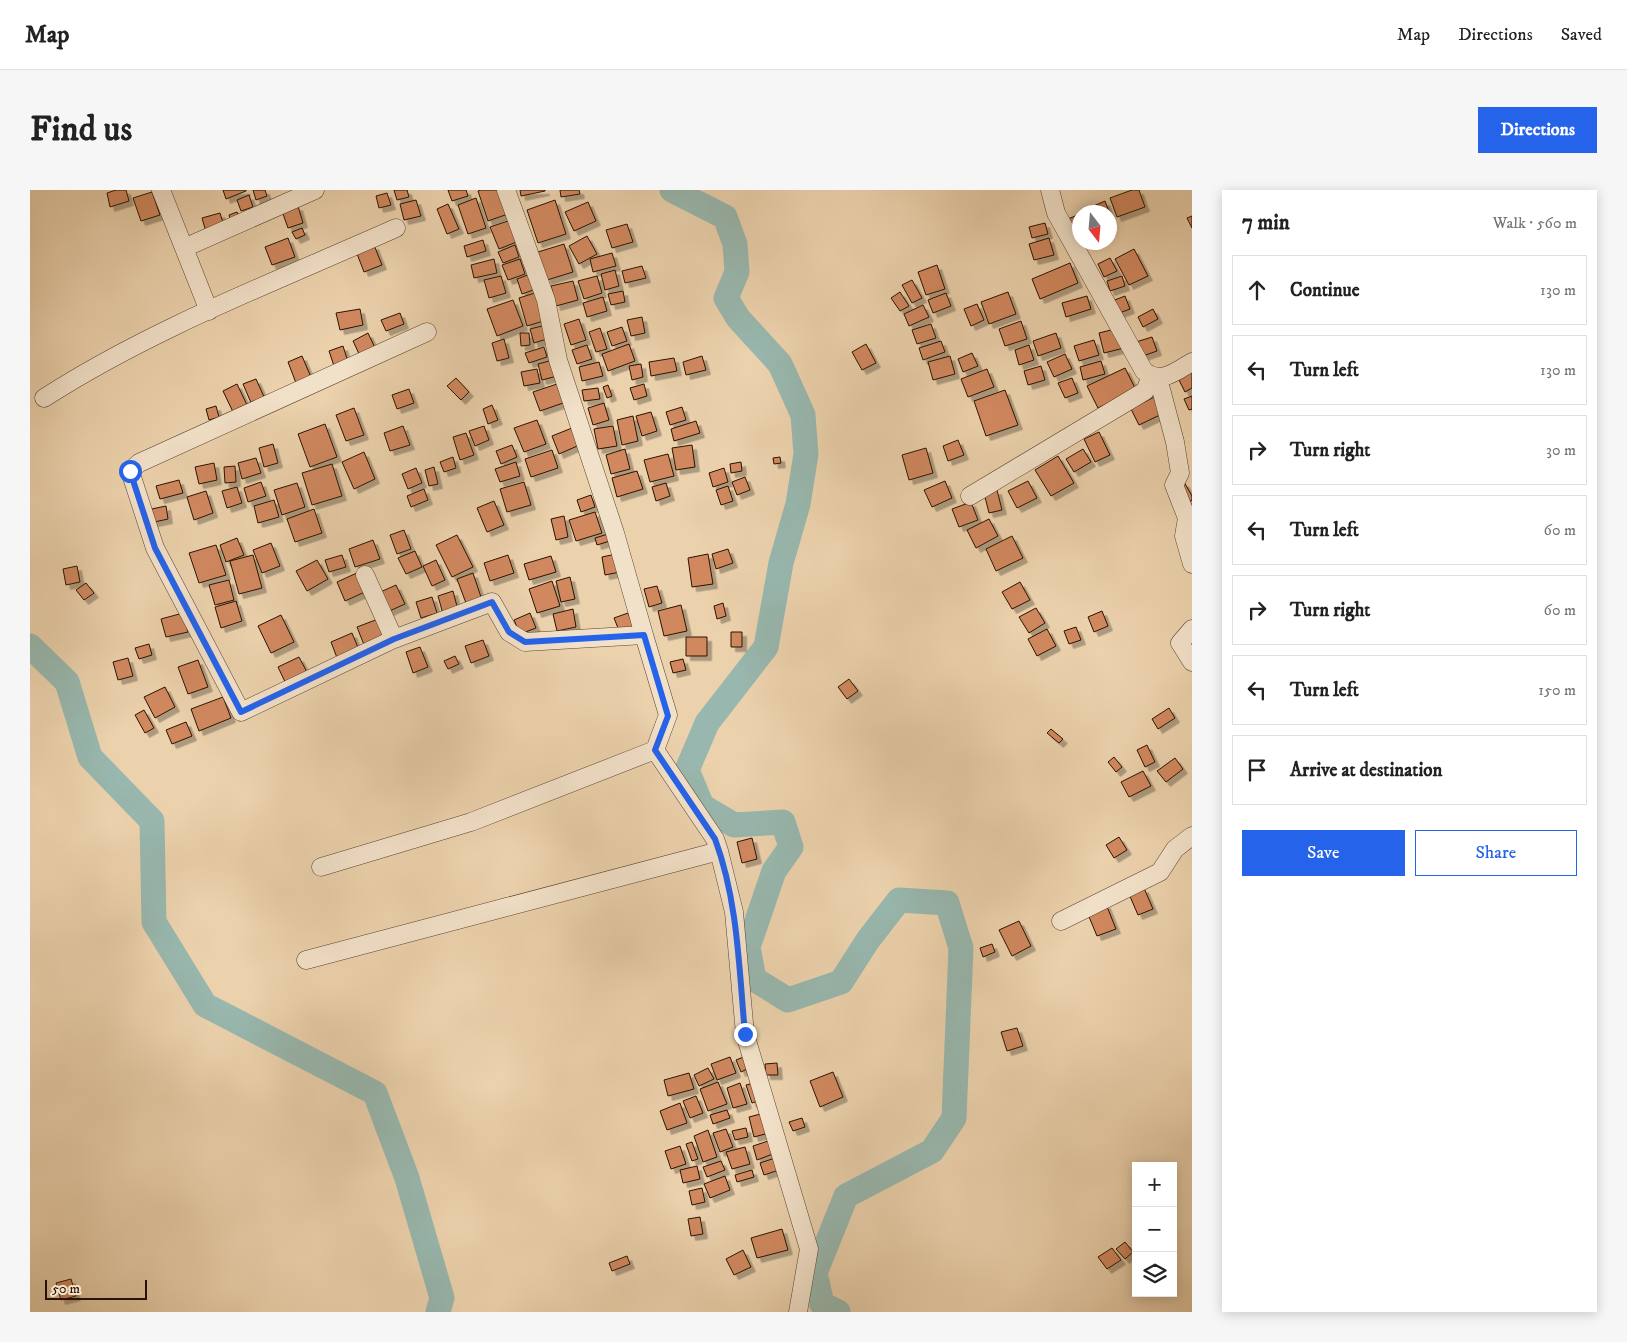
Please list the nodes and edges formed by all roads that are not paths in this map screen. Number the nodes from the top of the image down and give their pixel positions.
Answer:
1 (161, 190) edge
2 (315, 190) edge
3 (506, 190) edge
4 (1050, 190) edge
5 (396, 228) dead end
6 (184, 248) junction
7 (210, 311) junction
8 (427, 332) dead end
9 (1192, 362) edge
10 (1154, 377) junction
11 (44, 398) dead end
12 (970, 496) dead end
13 (1192, 564) edge
14 (365, 575) dead end
15 (1192, 629) edge
16 (644, 635) junction
17 (394, 639) junction
18 (1192, 662) edge
19 (655, 750) junction
20 (1192, 836) edge
21 (719, 851) junction
22 (322, 867) dead end
23 (1061, 921) dead end
24 (306, 960) dead end
25 (798, 1312) edge

1 - 6 street
2 - 6 street
3 - 16 street
4 - 10 street
5 - 7 street
6 - 7 street
7 - 11 street
8 - 17 street
9 - 10 street
10 - 12 street
10 - 13 street
14 - 17 street
15 - 18 street
16 - 17 street
16 - 19 street
19 - 21 street
19 - 22 street
20 - 23 street
21 - 24 street
21 - 25 street

